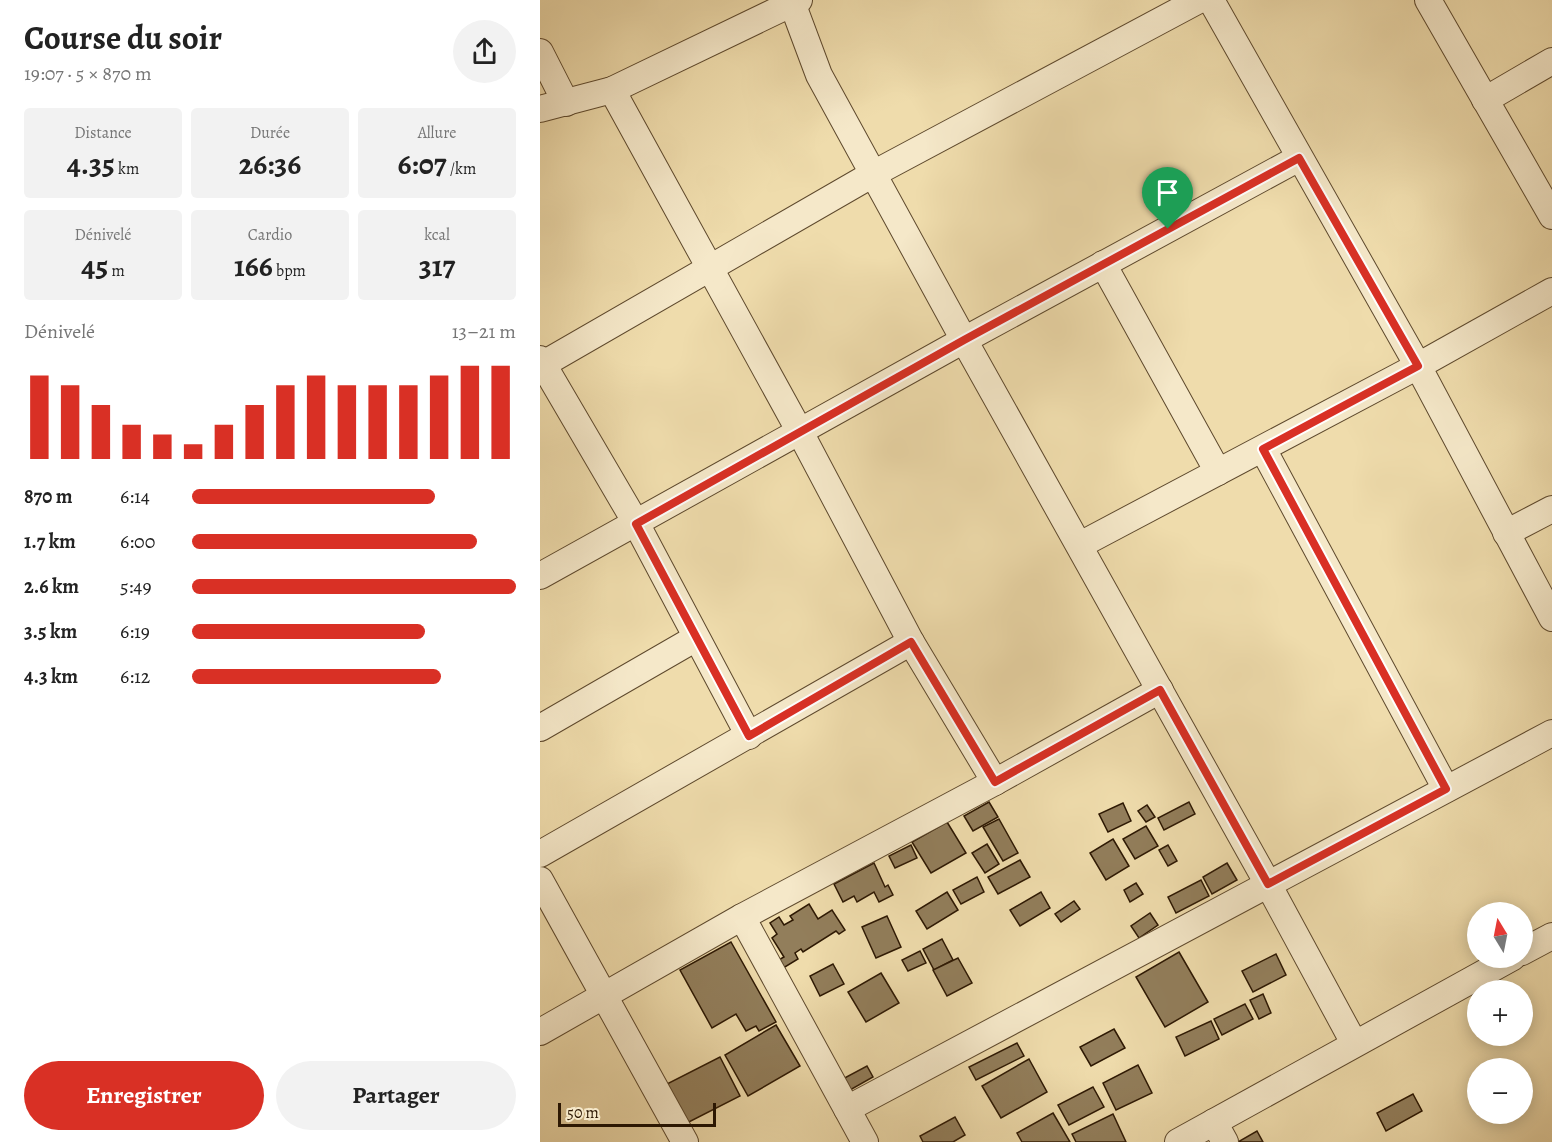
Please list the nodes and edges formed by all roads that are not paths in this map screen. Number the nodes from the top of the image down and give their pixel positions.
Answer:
1 (1199, 0) edge
2 (1211, 0) edge
3 (1428, 0) edge
4 (794, 1) edge
5 (540, 52) edge
6 (1552, 61) edge
7 (612, 90) junction
8 (1485, 100) junction
9 (566, 103) junction
10 (540, 109) edge
11 (1299, 158) junction
12 (873, 174) junction
13 (1552, 216) edge
14 (1103, 264) junction
15 (710, 269) junction
16 (1552, 291) edge
17 (964, 340) junction
18 (541, 363) edge
19 (1418, 366) junction
20 (800, 432) junction
21 (1263, 449) junction
22 (1218, 472) junction
23 (1552, 509) edge
24 (636, 524) junction
25 (1506, 533) junction
26 (1080, 545) junction
27 (540, 576) edge
28 (1552, 618) edge
29 (696, 638) junction
30 (911, 642) junction
31 (1160, 690) junction
32 (540, 728) edge
33 (1552, 733) edge
34 (749, 736) junction
35 (995, 782) junction
36 (1446, 789) junction
37 (540, 854) edge
38 (540, 880) edge
39 (1268, 884) junction
40 (742, 917) junction
41 (1552, 936) edge
42 (1533, 946) edge
43 (1493, 968) edge
44 (603, 997) junction
45 (540, 1032) edge
46 (1354, 1044) junction
47 (847, 1109) junction
48 (1220, 1132) edge
49 (685, 1142) edge
50 (865, 1142) edge
51 (1178, 1142) edge

1 - 12 street
2 - 11 street
3 - 8 street
4 - 7 street
4 - 12 street
5 - 9 street
6 - 8 street
7 - 9 street
7 - 15 street
8 - 13 street
9 - 10 street
11 - 14 street
11 - 19 street
12 - 15 street
12 - 17 street
14 - 17 street
14 - 22 street
15 - 18 street
15 - 20 street
16 - 19 street
17 - 20 street
17 - 26 street
18 - 24 street
19 - 21 street
19 - 25 street
20 - 24 street
20 - 30 street
21 - 22 street
21 - 36 street
22 - 26 street
23 - 25 street
24 - 27 street
24 - 29 street
25 - 28 street
26 - 31 street
29 - 32 street
29 - 34 street
30 - 34 street
30 - 35 street
31 - 35 street
31 - 39 street
33 - 36 street
34 - 37 street
35 - 40 street
36 - 39 street
38 - 44 street
39 - 46 street
39 - 47 street
40 - 44 street
40 - 47 street
41 - 42 street
43 - 46 street
44 - 45 street
44 - 49 street
46 - 48 street
47 - 50 street
48 - 51 street

